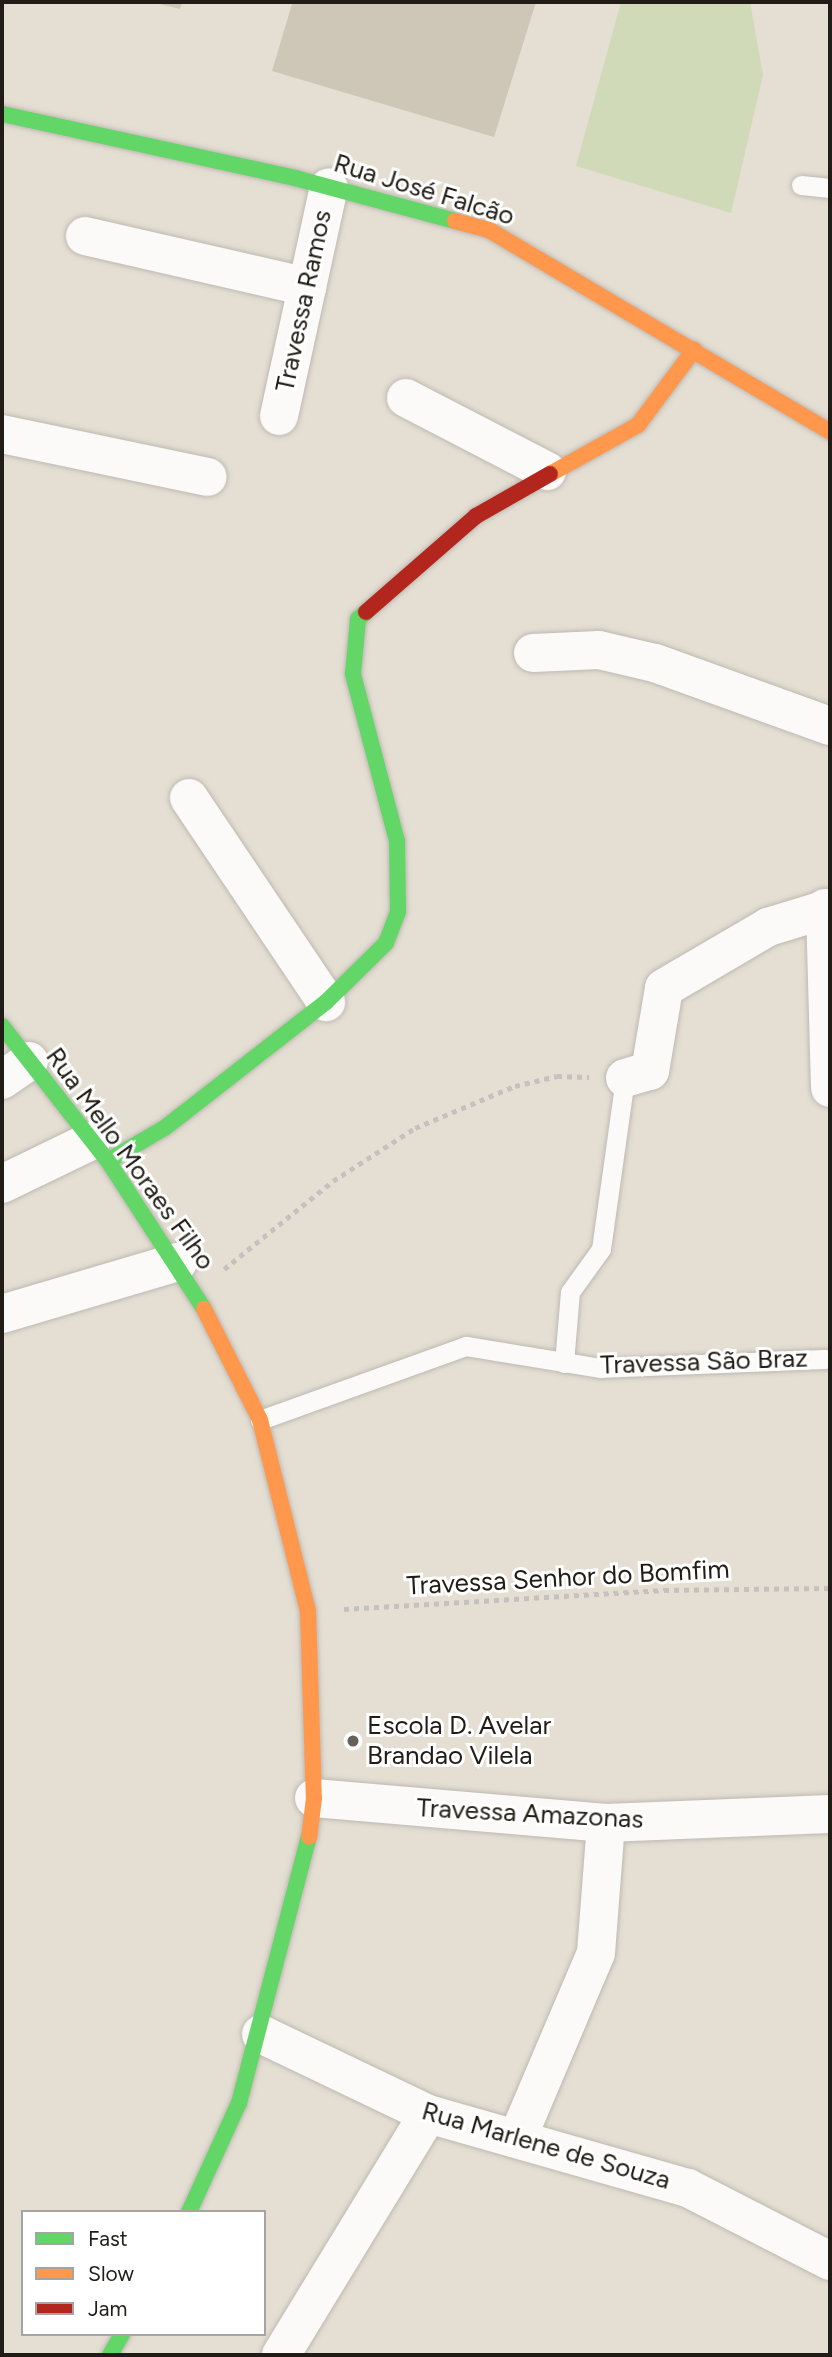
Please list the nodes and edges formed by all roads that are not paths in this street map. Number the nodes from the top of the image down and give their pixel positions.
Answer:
1 (2, 114) edge
2 (801, 185) dead end
3 (329, 187) junction
4 (830, 188) edge
5 (85, 236) dead end
6 (307, 287) junction
7 (694, 350) junction
8 (406, 398) dead end
9 (279, 416) dead end
10 (830, 432) edge
11 (2, 434) edge
12 (547, 471) junction
13 (208, 477) dead end
14 (533, 653) dead end
15 (830, 726) edge
16 (189, 798) dead end
17 (828, 908) edge
18 (326, 1002) junction
19 (2, 1026) edge
20 (15, 1070) edge
21 (625, 1078) joint
22 (830, 1088) edge
23 (100, 1151) junction
24 (2, 1184) edge
25 (187, 1277) junction
26 (2, 1314) edge
27 (826, 1359) dead end
28 (564, 1363) junction
29 (260, 1420) junction
30 (314, 1798) junction
31 (830, 1814) edge
32 (606, 1822) junction
33 (261, 2034) junction
34 (428, 2114) junction
35 (517, 2138) junction
36 (190, 2210) edge
37 (830, 2261) edge
38 (121, 2336) edge
39 (110, 2355) edge
40 (281, 2355) edge

1 - 3 street, Rua José Falcão
2 - 4 lane
3 - 6 street, Travessa Ramos
3 - 7 street, Rua José Falcão
5 - 6 street
6 - 9 street, Travessa Ramos
7 - 10 street, Rua José Falcão
7 - 12 street
8 - 12 street
11 - 13 street
12 - 18 street
14 - 15 street
16 - 18 street
17 - 21 street
17 - 22 street
18 - 23 street
19 - 20 street, Rua Mello Moraes Filho
20 - 23 street, Rua Mello Moraes Filho
21 - 28 lane
23 - 24 street
23 - 25 street, Rua Mello Moraes Filho
25 - 26 street
25 - 29 street, Rua Mello Moraes Filho
27 - 28 lane, Travessa São Braz
28 - 29 lane, Travessa São Braz
29 - 30 street, Rua Mello Moraes Filho
30 - 32 street, Travessa Amazonas
30 - 33 street, Rua Mello Moraes Filho
31 - 32 street, Travessa Amazonas
32 - 35 street
33 - 34 street, Rua Marlene de Souza
33 - 36 street, Rua Mello Moraes Filho
34 - 35 street, Rua Marlene de Souza
34 - 40 street
35 - 37 street, Rua Marlene de Souza
38 - 39 street

